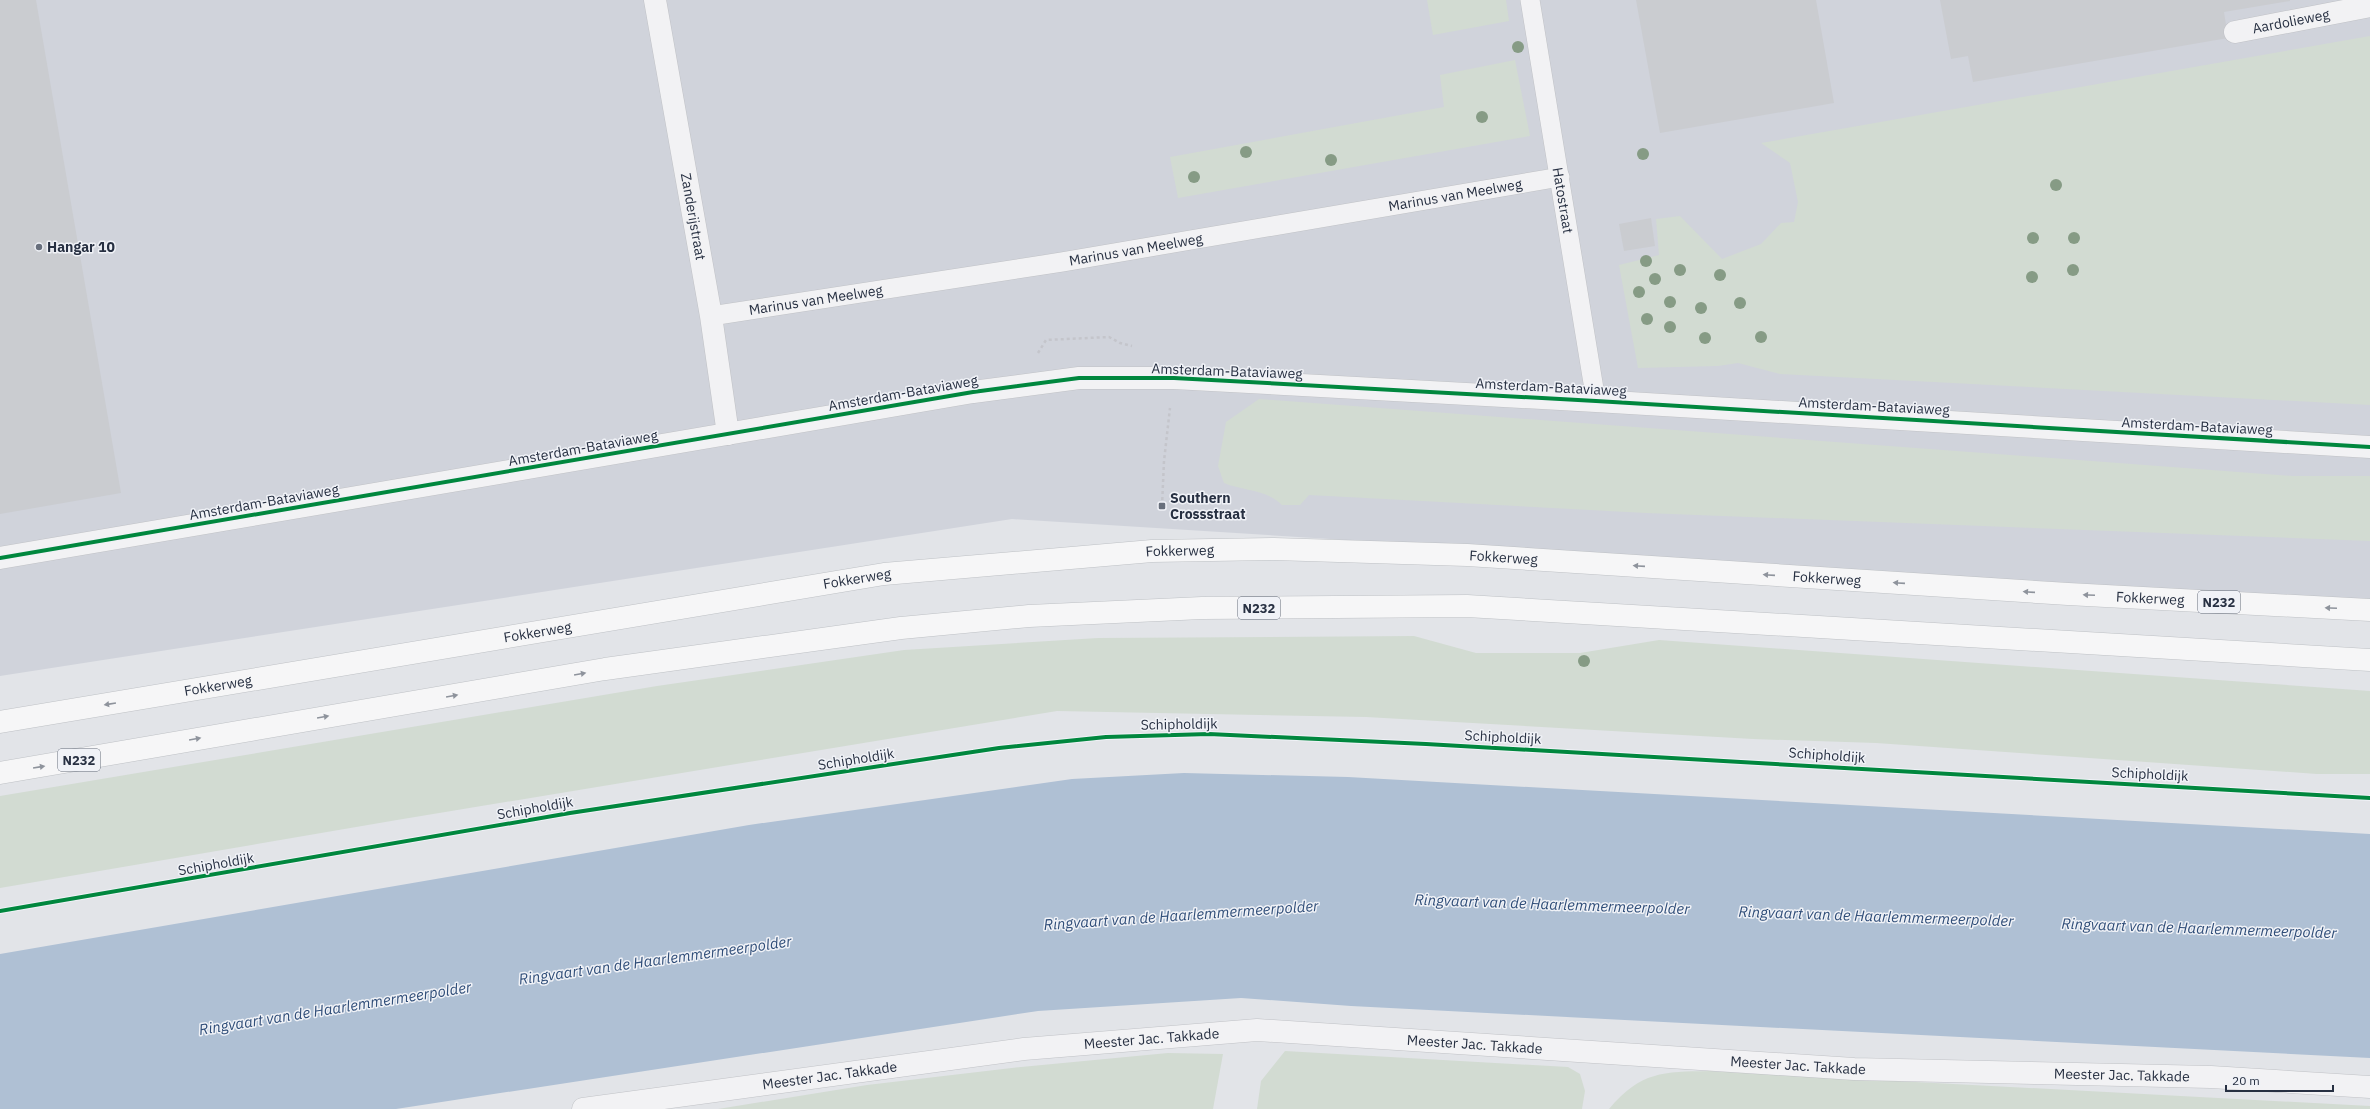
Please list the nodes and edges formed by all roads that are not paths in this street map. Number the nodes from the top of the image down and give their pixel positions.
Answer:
1 (655, 0) edge
2 (1530, 0) edge
3 (2370, 6) edge
4 (2235, 32) dead end
5 (1560, 177) junction
6 (711, 316) junction
7 (1596, 400) junction
8 (728, 434) junction
9 (2370, 447) edge
10 (0, 558) edge
11 (2370, 610) edge
12 (2370, 660) edge
13 (0, 722) edge
14 (0, 773) edge
15 (2370, 1087) edge
16 (583, 1109) edge

1 - 6 street, Zanderijstraat
2 - 5 lane, Hatostraat
3 - 4 street, Aardolieweg
5 - 6 lane, Marinus van Meelweg
5 - 7 lane, Hatostraat
6 - 8 street, Zanderijstraat
7 - 8 street, Amsterdam-Bataviaweg
7 - 9 street, Amsterdam-Bataviaweg
8 - 10 street, Amsterdam-Bataviaweg
11 -> 13 main road, Fokkerweg / N232
14 -> 12 main road, N232
15 - 16 street, Meester Jac. Takkade

